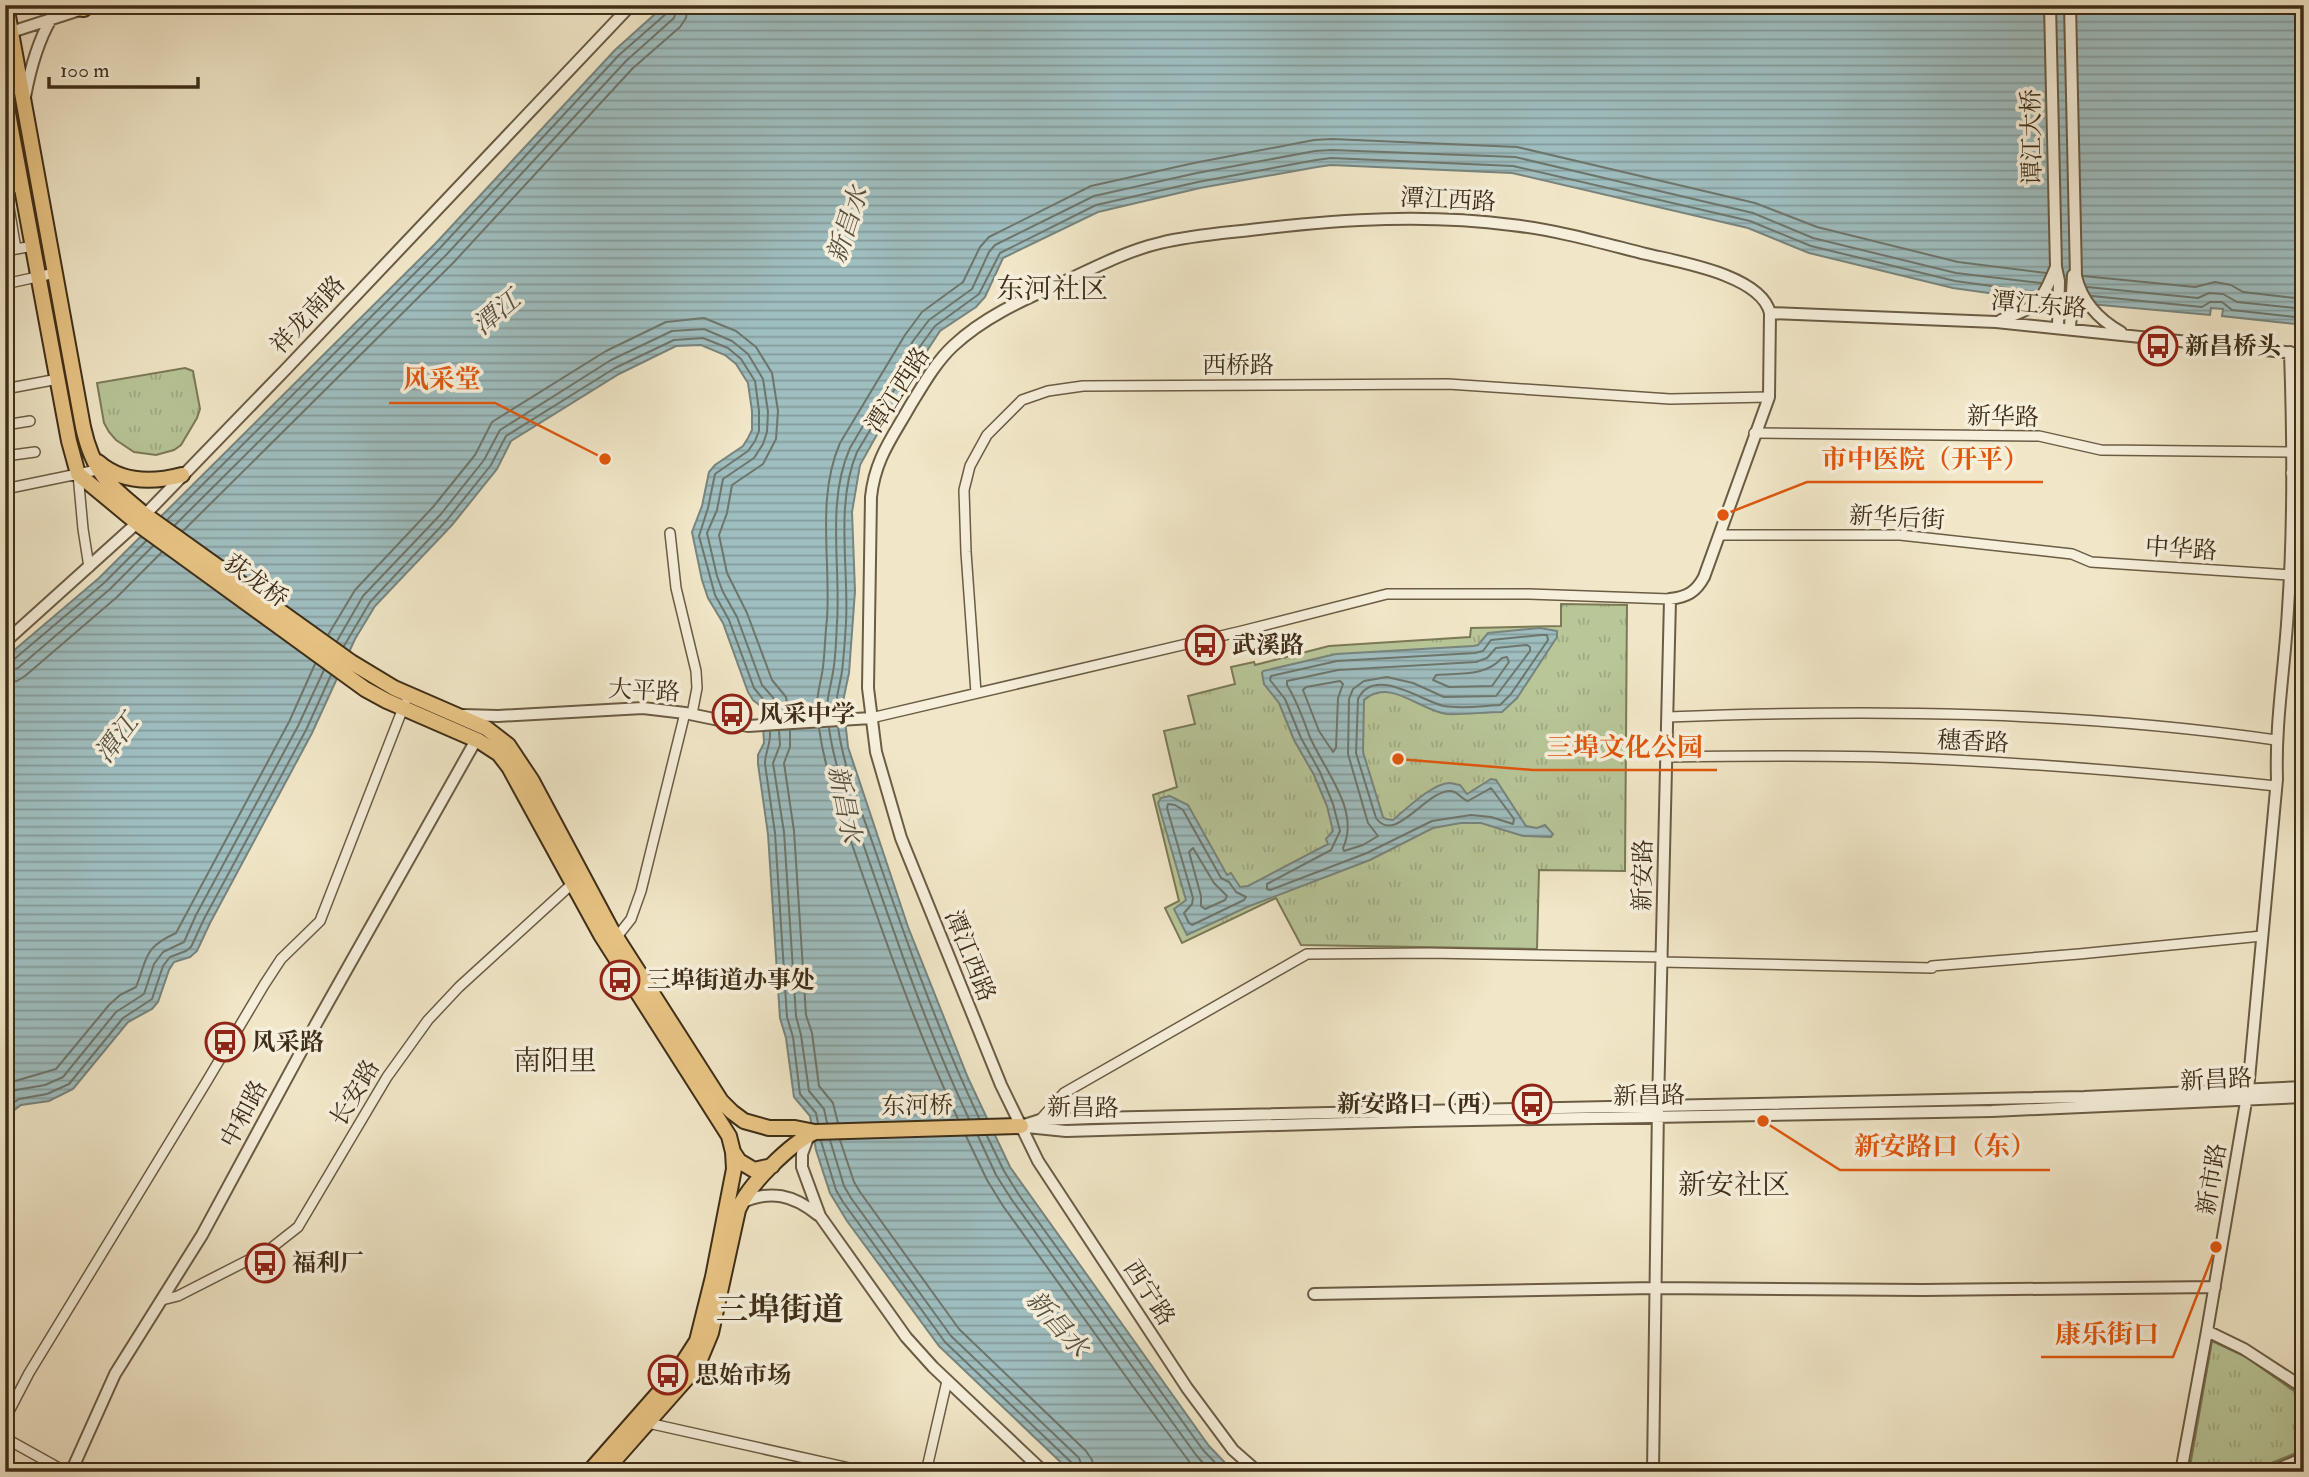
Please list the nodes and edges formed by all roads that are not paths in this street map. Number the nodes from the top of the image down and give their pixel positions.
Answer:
1 (6, 5) edge
2 (631, 5) edge
3 (2050, 5) edge
4 (2070, 5) edge
5 (89, 7) edge
6 (54, 12) edge
7 (8, 33) edge
8 (5, 97) edge
9 (24, 103) junction
10 (8, 126) edge
11 (22, 186) junction
12 (5, 189) edge
13 (8, 202) dead end
14 (8, 224) edge
15 (33, 246) junction
16 (16, 249) junction
17 (5, 251) edge
18 (2056, 267) junction
19 (2075, 267) junction
20 (55, 273) junction
21 (39, 277) junction
22 (5, 284) edge
23 (1755, 292) junction
24 (1770, 313) junction
25 (1805, 314) junction
26 (1996, 321) junction
27 (2058, 327) junction
28 (2070, 328) junction
29 (2127, 334) junction
30 (2290, 352) junction
31 (2304, 354) edge
32 (58, 379) junction
33 (5, 390) edge
34 (1769, 397) junction
35 (30, 421) dead end
36 (5, 425) edge
37 (1754, 433) junction
38 (35, 452) dead end
39 (2291, 452) junction
40 (90, 455) junction
41 (5, 456) edge
42 (97, 470) junction
43 (2291, 473) junction
44 (78, 474) junction
45 (2304, 474) edge
46 (182, 475) junction
47 (5, 489) edge
48 (143, 520) junction
49 (670, 533) dead end
50 (1720, 535) junction
51 (2072, 554) joint
52 (89, 567) junction
53 (2290, 577) junction
54 (2304, 579) edge
55 (1670, 599) junction
56 (5, 613) edge
57 (8, 640) edge
58 (976, 693) junction
59 (406, 701) junction
60 (688, 714) junction
61 (456, 715) junction
62 (1668, 717) junction
63 (871, 718) junction
64 (476, 740) junction
65 (2276, 740) junction
66 (1667, 757) junction
67 (2276, 786) junction
68 (573, 883) junction
69 (2262, 936) junction
70 (616, 938) junction
71 (1662, 960) junction
72 (2304, 1087) edge
73 (2247, 1095) junction
74 (2304, 1097) edge
75 (1658, 1111) junction
76 (1041, 1119) junction
77 (1021, 1126) junction
78 (812, 1133) junction
79 (733, 1152) junction
80 (774, 1165) junction
81 (741, 1203) junction
82 (820, 1216) junction
83 (2215, 1287) junction
84 (1655, 1288) junction
85 (1314, 1294) dead end
86 (162, 1300) junction
87 (2207, 1331) junction
88 (947, 1381) junction
89 (2304, 1388) edge
90 (5, 1419) edge
91 (648, 1423) junction
92 (5, 1438) edge
93 (2304, 1458) edge
94 (66, 1472) edge
95 (71, 1472) edge
96 (589, 1472) edge
97 (604, 1472) edge
98 (867, 1472) edge
99 (926, 1472) edge
100 (1044, 1472) edge
101 (1258, 1472) edge
102 (1653, 1472) edge
103 (2181, 1472) edge
104 (2271, 1472) edge

1 - 7 main road
2 - 46 street, 祥龙南路
3 - 18 street, 谭江大桥
4 - 19 street, 谭江大桥
5 - 6 main road
6 - 7 street
6 - 9 street
7 - 9 main road
8 - 10 main road
9 - 20 main road
10 - 11 main road
11 - 12 street
11 - 15 main road
13 - 14 street
14 - 16 street
15 - 16 street
15 - 21 main road
16 - 17 street
18 - 26 street
18 - 27 street, 谭江大桥
19 - 28 street
19 - 29 street
20 - 21 street
20 - 40 main road
21 - 22 street
21 - 32 main road
23 - 24 street, 潭江西路
23 - 25 street
23 - 63 street, 潭江西路
24 - 25 street, 潭江东路
24 - 34 street
25 - 26 street, 潭江东路
26 - 27 street, 潭江东路
27 - 28 street, 潭江东路
28 - 29 street, 潭江东路
29 - 30 street, 潭江东路
30 - 31 street, 潭江东路
30 - 39 street, 新市路
32 - 33 street
32 - 44 main road
34 - 37 street
34 - 58 street, 西桥路
35 - 36 street
37 - 39 street, 新华路
37 - 50 street
38 - 41 street
39 - 43 street, 新市路
40 - 42 main road
40 - 46 main road
42 - 44 street
42 - 48 main road
43 - 45 street
43 - 53 street, 新市路
44 - 47 street
44 - 48 main road
44 - 52 street
46 - 48 street, 祥龙南路
48 - 52 street, 祥龙南路
48 - 59 main road, 荻龙桥
49 - 60 street
50 - 51 street, 新华后街
50 - 55 street
51 - 53 street, 中华路
52 - 57 street, 祥龙南路
53 - 54 street, 中华路
53 - 65 street, 新市路
55 - 58 street
55 - 62 street, 新安路
56 - 57 street
58 - 63 street
59 - 61 main road, 东河桥
59 - 64 main road
59 - 90 street
60 - 61 street, 大平路
60 - 63 street, 大平路
60 - 70 street
61 - 70 main road, 东河桥
62 - 65 street
62 - 66 street, 新安路
63 - 77 street, 潭江西路
64 - 68 main road
64 - 86 street, 中和路
65 - 67 street, 新市路
66 - 67 street, 穗香路
66 - 71 street, 新安路
67 - 69 street, 新市路
68 - 79 main road
68 - 86 street, 长安路
69 - 71 street
69 - 73 street, 新市路
70 - 78 main road, 东河桥
71 - 75 street, 新安路
71 - 76 street
72 - 73 street, 新昌路
73 - 74 street, 新昌路
73 - 75 street, 新昌路
73 - 83 street, 新市路
75 - 76 street, 新昌路
75 - 77 street, 新昌路
75 - 84 street, 新安路
76 - 77 street, 新昌路
77 - 78 main road, 东河桥
77 - 101 street, 西宁路
78 - 80 main road
78 - 82 street
79 - 80 main road
79 - 96 main road
80 - 81 main road
81 - 82 street
81 - 91 main road
82 - 88 street
83 - 84 street
83 - 87 street, 新市路
84 - 85 street
84 - 102 street, 新安路
86 - 95 street, 中和路
87 - 89 street
87 - 103 street, 新市路
88 - 99 street
88 - 100 street
91 - 97 main road
91 - 98 street
92 - 94 street
93 - 104 street

